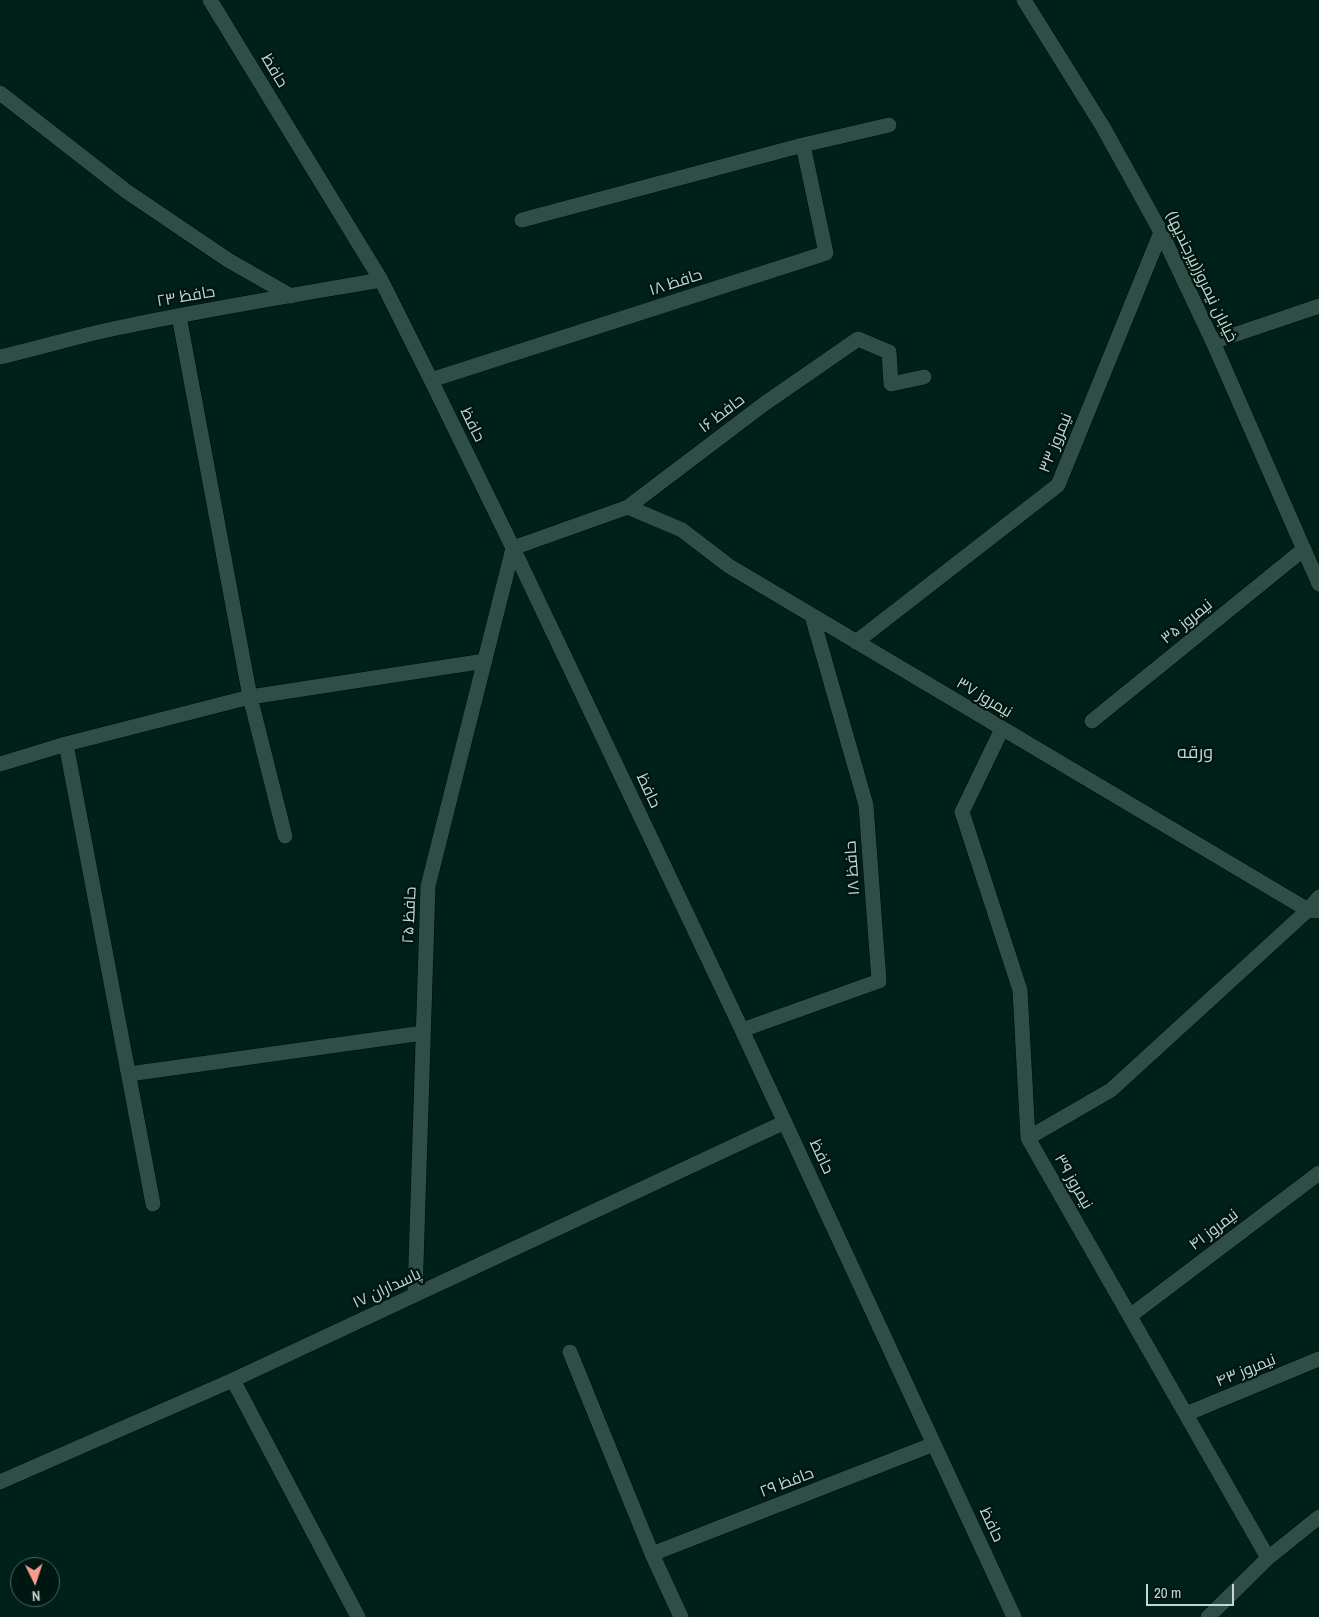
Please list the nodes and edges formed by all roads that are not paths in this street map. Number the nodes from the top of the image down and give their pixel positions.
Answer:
1 (210, 0) edge
2 (1024, 0) edge
3 (0, 93) edge
4 (889, 125) dead end
5 (803, 145) junction
6 (522, 220) dead end
7 (1161, 232) junction
8 (380, 280) junction
9 (291, 296) junction
10 (1319, 306) edge
11 (179, 316) junction
12 (1213, 342) junction
13 (0, 357) edge
14 (924, 377) dead end
15 (431, 380) junction
16 (628, 507) junction
17 (513, 548) junction
18 (1304, 549) junction
19 (1318, 577) edge
20 (812, 616) junction
21 (856, 642) junction
22 (485, 661) junction
23 (250, 697) junction
24 (1092, 722) dead end
25 (1002, 729) junction
26 (66, 744) junction
27 (0, 764) edge
28 (285, 836) dead end
29 (1319, 897) edge
30 (1314, 911) edge
31 (742, 1030) junction
32 (423, 1033) junction
33 (129, 1074) junction
34 (786, 1122) junction
35 (1028, 1138) junction
36 (1319, 1173) edge
37 (153, 1204) dead end
38 (415, 1295) junction
39 (1130, 1316) junction
40 (570, 1352) dead end
41 (1319, 1359) edge
42 (233, 1380) junction
43 (1186, 1414) junction
44 (934, 1444) junction
45 (0, 1482) edge
46 (1319, 1517) edge
47 (652, 1554) junction
48 (1268, 1558) junction
49 (358, 1617) edge
50 (680, 1617) edge
51 (1014, 1617) edge
52 (1208, 1617) edge

1 - 8 street, حافظ
2 - 7 street, خیابان نیمروز(بیرجندیها)
3 - 9 street
4 - 5 street
5 - 6 street
5 - 15 street, حافظ ۱۸
7 - 12 street, خیابان نیمروز(بیرجندیها)
7 - 21 street, نیمروز ۳۳
8 - 9 street, حافظ ۲۳
8 - 15 street, حافظ
9 - 11 street, حافظ ۲۳
10 - 12 street
11 - 13 street, حافظ ۲۳
11 - 23 street
12 - 18 street, خیابان نیمروز(بیرجندیها)
14 - 16 street, حافظ ۱۶
15 - 17 street, حافظ
16 - 17 street, حافظ ۱۶
16 - 20 street, نیمروز ۳۷
17 - 22 street, حافظ ۲۵
17 - 31 street, حافظ
18 - 19 street, خیابان نیمروز(بیرجندیها)
18 - 24 street, نیمروز ۳۵
20 - 21 street, نیمروز ۳۷
20 - 31 street, حافظ ۱۸
21 - 25 street, نیمروز ۳۷
22 - 23 street
22 - 32 street, حافظ ۲۵
23 - 26 street
23 - 28 street
25 - 30 street, نیمروز ۳۷
25 - 35 street
26 - 27 street
26 - 33 street
29 - 30 street
30 - 35 street
31 - 34 street, حافظ
32 - 33 street
32 - 38 street, حافظ ۲۵
33 - 37 street
34 - 38 street, پاسداران ۱۷
34 - 44 street, حافظ
35 - 39 street, نیمروز ۳۹
36 - 39 street, نیمروز ۴۱
38 - 42 street, پاسداران ۱۷
39 - 43 street, نیمروز ۳۹
40 - 47 street
41 - 43 street, نیمروز ۴۳
42 - 45 street, پاسداران ۱۷
42 - 49 street
43 - 48 street, نیمروز ۳۹
44 - 47 street, حافظ ۲۹
44 - 51 street, حافظ
46 - 48 street
47 - 50 street
48 - 52 street

